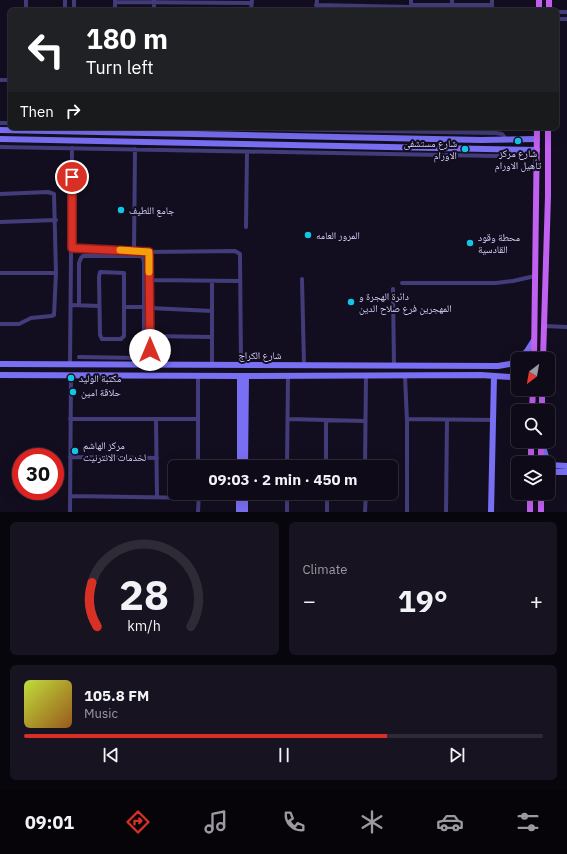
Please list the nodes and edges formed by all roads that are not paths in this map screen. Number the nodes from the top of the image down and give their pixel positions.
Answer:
1 (317, 0) edge
2 (452, 0) edge
3 (115, 1) edge
4 (154, 1) edge
5 (251, 2) edge
6 (492, 2) edge
7 (411, 5) edge
8 (316, 8) edge
9 (452, 8) edge
10 (0, 130) edge
11 (343, 130) joint
12 (489, 130) edge
13 (537, 130) edge
14 (548, 130) edge
15 (43, 131) junction
16 (146, 131) edge
17 (423, 132) junction
18 (271, 136) junction
19 (343, 137) junction
20 (0, 139) edge
21 (423, 139) junction
22 (537, 139) junction
23 (43, 140) junction
24 (481, 140) junction
25 (507, 140) junction
26 (111, 141) junction
27 (271, 144) junction
28 (0, 146) edge
29 (343, 146) junction
30 (72, 148) junction
31 (111, 149) junction
32 (135, 149) junction
33 (481, 149) junction
34 (508, 150) junction
35 (537, 150) junction
36 (422, 151) junction
37 (247, 152) junction
38 (343, 153) junction
39 (0, 194) edge
40 (56, 220) junction
41 (0, 222) edge
42 (246, 227) dead end
43 (72, 248) junction
44 (134, 251) junction
45 (149, 252) junction
46 (0, 273) edge
47 (56, 273) junction
48 (535, 276) junction
49 (302, 278) dead end
50 (150, 280) junction
51 (212, 281) junction
52 (240, 281) junction
53 (402, 283) dead end
54 (393, 289) dead end
55 (72, 305) junction
56 (79, 306) junction
57 (99, 306) junction
58 (124, 307) junction
59 (144, 307) junction
60 (150, 308) junction
61 (212, 311) junction
62 (0, 324) edge
63 (544, 326) junction
64 (567, 327) edge
65 (150, 336) junction
66 (212, 337) junction
67 (534, 340) junction
68 (526, 352) edge
69 (534, 352) edge
70 (543, 352) edge
71 (79, 357) dead end
72 (511, 363) edge
73 (0, 364) edge
74 (70, 364) junction
75 (150, 365) junction
76 (212, 365) junction
77 (241, 365) junction
78 (304, 365) junction
79 (314, 365) junction
80 (394, 366) junction
81 (0, 375) edge
82 (71, 375) junction
83 (198, 376) junction
84 (243, 376) junction
85 (288, 376) junction
86 (314, 376) junction
87 (366, 376) junction
88 (406, 376) junction
89 (494, 376) junction
90 (511, 377) edge
91 (70, 419) junction
92 (156, 419) junction
93 (198, 419) junction
94 (288, 419) junction
95 (407, 419) junction
96 (326, 420) junction
97 (447, 420) junction
98 (493, 420) junction
99 (365, 421) junction
100 (544, 448) edge
101 (70, 457) junction
102 (157, 458) junction
103 (198, 460) edge
104 (240, 460) edge
105 (245, 460) edge
106 (287, 460) edge
107 (326, 460) edge
108 (365, 460) edge
109 (567, 466) edge
110 (555, 472) edge
111 (567, 472) edge
112 (70, 496) junction
113 (157, 497) junction
114 (168, 497) edge
115 (199, 500) edge
116 (239, 500) edge
117 (245, 500) edge
118 (287, 500) edge
119 (327, 500) edge
120 (366, 500) edge
121 (530, 500) edge
122 (542, 500) edge
123 (70, 512) edge
124 (198, 512) edge
125 (239, 512) edge
126 (245, 512) edge
127 (287, 512) edge
128 (327, 512) edge
129 (366, 512) edge
130 (407, 512) edge
131 (446, 512) edge
132 (491, 512) edge
133 (530, 512) edge
134 (541, 512) edge

1 - 8 street
2 - 9 street
3 - 4 street
4 - 5 street
6 - 9 street
7 - 8 street
7 - 9 street
10 - 15 street
11 - 17 street
11 - 19 street
12 - 17 street
12 - 25 street
13 - 22 main road
14 - 63 main road
15 - 16 street
15 - 23 street
16 - 18 street
17 - 21 street
18 - 19 street
18 - 27 street
19 - 21 street
20 - 23 street
21 - 24 street
22 - 25 street
22 - 35 main road
23 - 26 street
24 - 25 street
24 - 33 street
26 - 27 street
26 - 31 street
27 - 29 street
28 - 30 street
29 - 36 street
29 - 38 street
30 - 31 street
30 - 43 street
31 - 32 street
32 - 37 street
32 - 44 street
33 - 34 street
33 - 36 street
34 - 35 street
34 - 36 street
35 - 48 main road
36 - 38 street
37 - 38 street
37 - 42 street
39 - 40 street
40 - 41 street
40 - 47 street
43 - 44 street
43 - 55 street
44 - 45 street
45 - 50 street
45 - 52 street
46 - 47 street
47 - 62 street
48 - 53 street
48 - 67 main road
49 - 78 street
50 - 51 street
50 - 60 street
51 - 52 street
51 - 61 street
52 - 77 street
54 - 80 street
55 - 56 street
55 - 74 street
56 - 57 street
56 - 59 street
57 - 58 street
57 - 58 street
58 - 59 street
59 - 71 street
60 - 61 street
60 - 65 street
61 - 66 street
63 - 64 street
63 - 70 main road
65 - 66 street
65 - 75 street
66 - 76 street
67 - 68 street, شارع الكراج
67 - 69 main road
72 - 80 street, شارع الكراج
73 - 74 street, شارع الكراج
74 - 75 street, شارع الكراج
75 - 76 street, شارع الكراج
76 - 77 street, شارع الكراج
77 - 78 street, شارع الكراج
78 - 79 street, شارع الكراج
79 - 80 street, شارع الكراج
79 - 86 street
81 - 82 street
82 - 83 street
82 - 91 street
83 - 84 street
83 - 93 street
84 - 85 street
84 - 104 street
84 - 105 street
85 - 86 street
85 - 94 street
86 - 87 street
87 - 88 street
87 - 99 street
88 - 89 street
88 - 95 street
89 - 90 street
89 - 98 street
91 - 92 street
91 - 101 street
92 - 93 street
92 - 102 street
93 - 103 street
94 - 96 street
94 - 106 street
95 - 97 street
95 - 130 street
96 - 99 street
96 - 107 street
97 - 98 street
97 - 131 street
98 - 132 street
99 - 108 street
100 - 109 street
101 - 102 street
101 - 112 street
102 - 113 street
110 - 111 street
112 - 113 street
112 - 123 street
113 - 114 street
115 - 124 street
116 - 125 street
117 - 126 street
118 - 127 street
119 - 128 street
120 - 129 street
121 - 133 main road
122 - 134 main road

